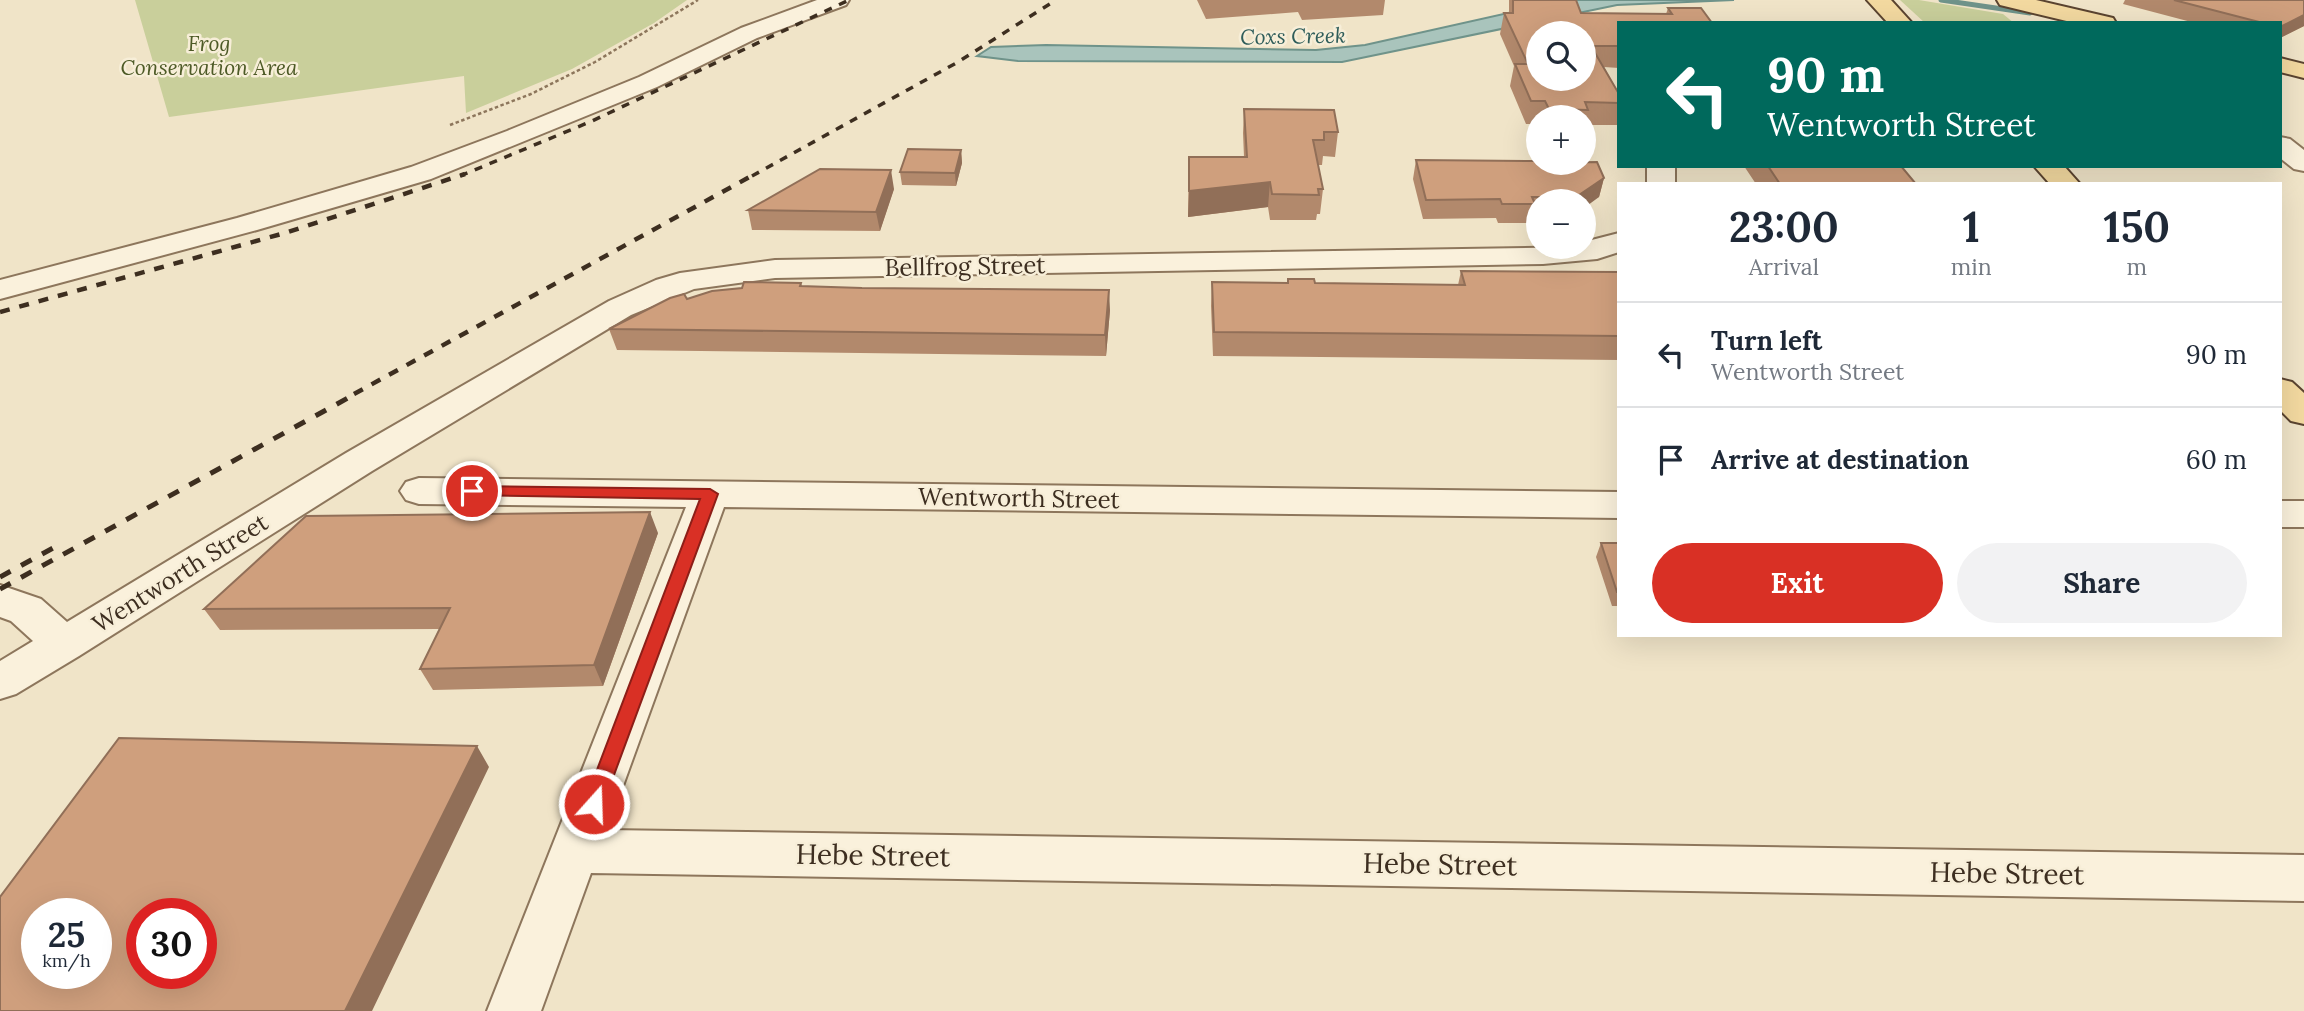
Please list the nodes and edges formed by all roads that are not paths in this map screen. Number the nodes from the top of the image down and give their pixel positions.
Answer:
1 (838, 0) edge
2 (1878, 0) edge
3 (2008, 0) edge
4 (2042, 0) edge
5 (1899, 21) edge
6 (2114, 21) edge
7 (2282, 58) edge
8 (2304, 63) edge
9 (2282, 66) edge
10 (2304, 71) edge
11 (2282, 146) edge
12 (2304, 163) edge
13 (2050, 168) edge
14 (2064, 182) edge
15 (1617, 243) edge
16 (0, 290) edge
17 (2282, 392) edge
18 (2304, 413) edge
19 (359, 462) joint
20 (419, 491) dead end
21 (710, 494) junction
22 (1617, 505) edge
23 (2282, 514) edge
24 (2304, 514) edge
25 (0, 600) edge
26 (64, 644) junction
27 (0, 682) edge
28 (576, 851) junction
29 (2304, 878) edge
30 (514, 1011) edge

1 - 16 street
2 - 5 main road
3 - 6 main road
4 - 6 main road
7 - 8 main road
9 - 10 main road
11 - 12 street
13 - 14 main road
15 - 19 street, Bellfrog Street
17 - 18 main road
19 - 26 street, Wentworth Street
20 - 21 street, Wentworth Street
21 - 22 street, Wentworth Street
21 - 28 street
23 - 24 street
25 - 26 street
26 - 27 street, Wentworth Street
28 - 29 street, Hebe Street
28 - 30 street

